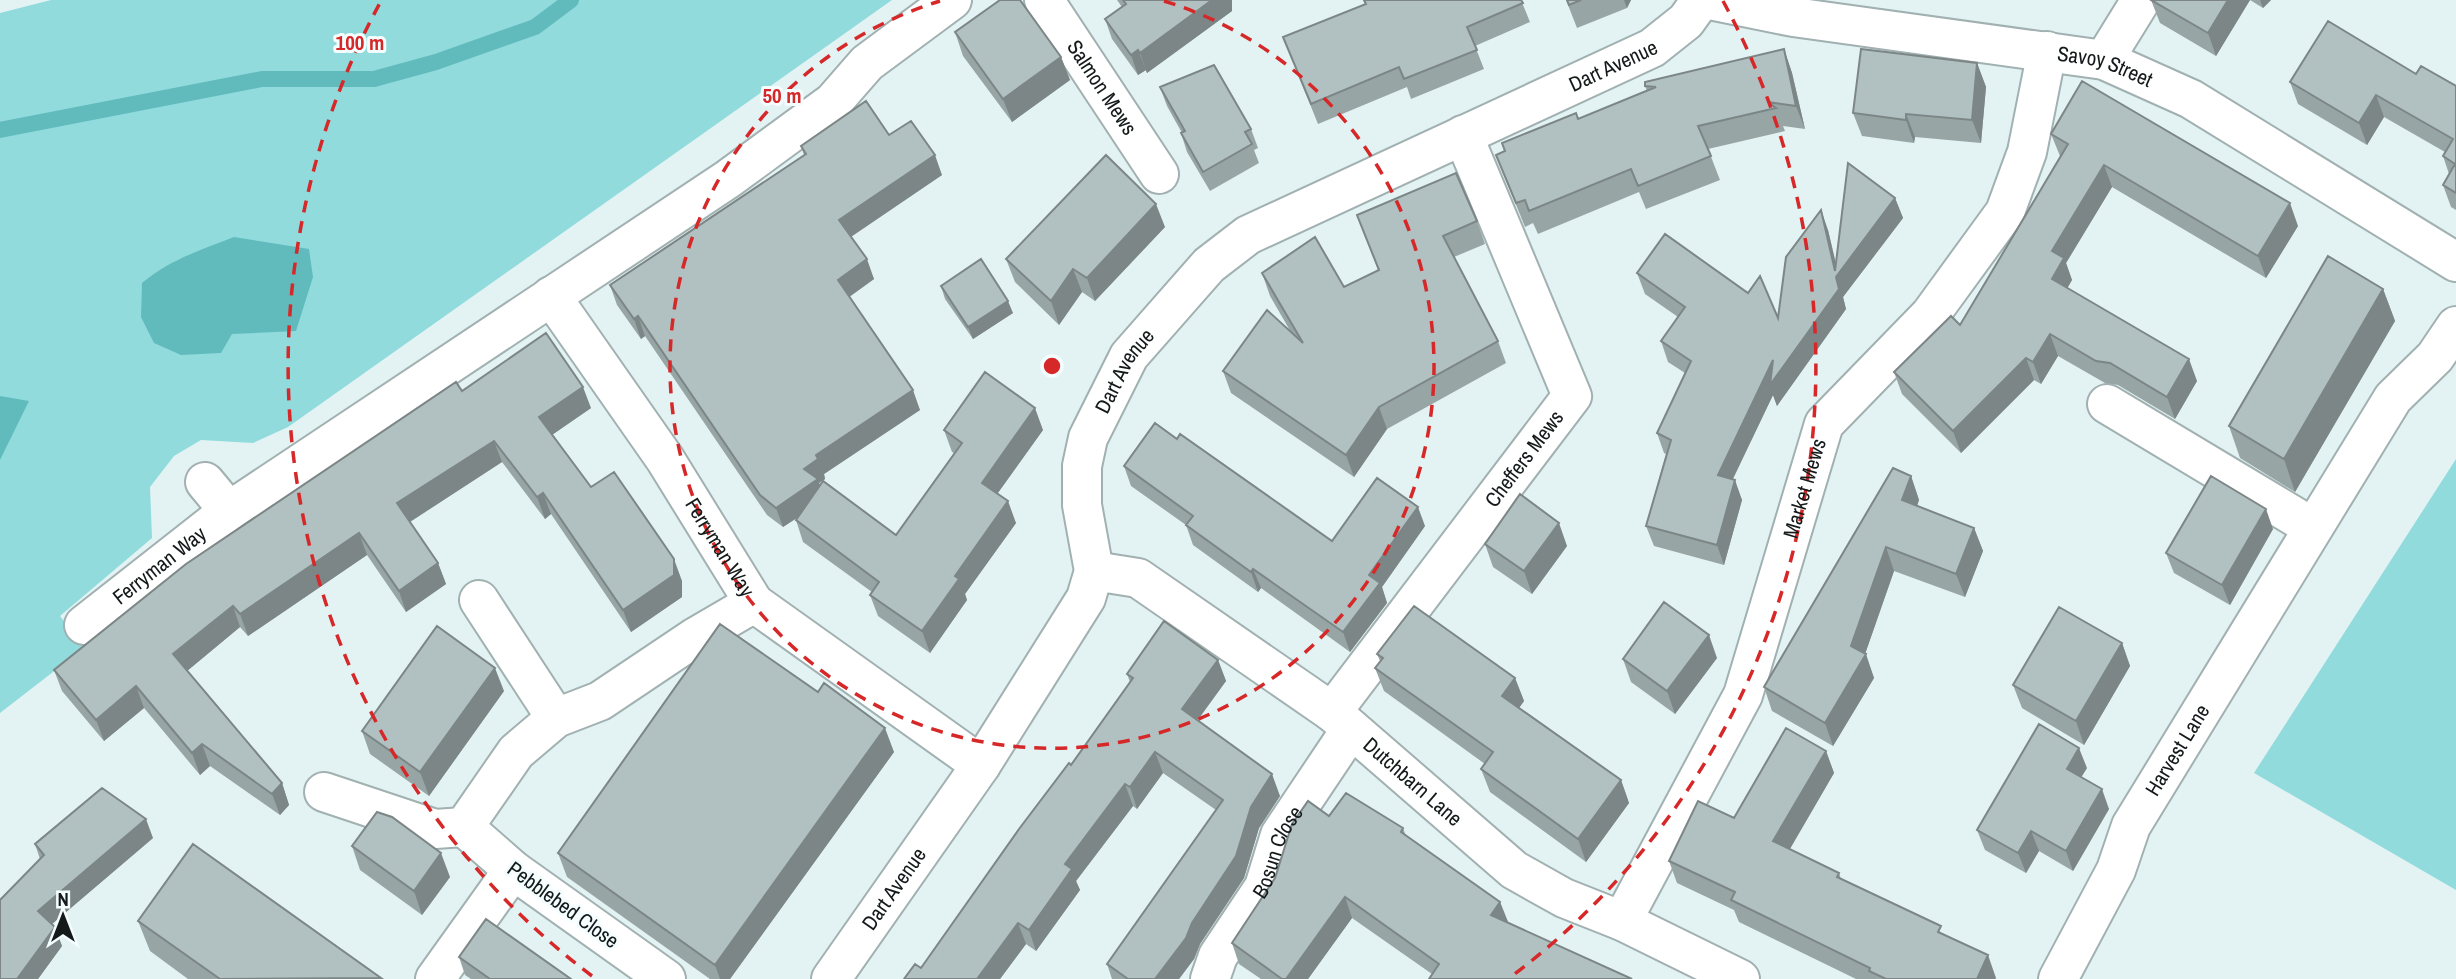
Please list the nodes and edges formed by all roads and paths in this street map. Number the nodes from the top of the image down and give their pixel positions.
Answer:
1 (951, 0) edge
2 (1044, 0) edge
3 (1701, 0) edge
4 (1709, 0) edge
5 (2141, 0) edge
6 (2047, 51) junction
7 (2104, 60) junction
8 (1463, 135) junction
9 (1159, 174) dead end
10 (2456, 262) edge
11 (551, 296) junction
12 (2456, 326) edge
13 (2107, 404) dead end
14 (205, 482) dead end
15 (229, 511) junction
16 (2312, 527) junction
17 (1094, 571) junction
18 (479, 600) dead end
19 (754, 603) junction
20 (84, 625) dead end
21 (556, 718) junction
22 (1342, 720) junction
23 (981, 765) junction
24 (324, 792) dead end
25 (464, 827) junction
26 (513, 870) junction
27 (1622, 921) junction
28 (435, 979) edge
29 (666, 979) edge
30 (831, 979) edge
31 (1210, 979) edge
32 (1740, 979) edge
33 (2058, 979) edge

1 - 11 street, Ferryman Way
2 - 9 street, Salmon Mews
3 - 8 street, Dart Avenue
4 - 6 street, Savoy Street
5 - 7 street
6 - 7 street, Savoy Street
6 - 27 street, Market Mews
7 - 10 street, Savoy Street
8 - 17 street, Dart Avenue
8 - 22 street, Cheffers Mews
11 - 15 street, Ferryman Way
11 - 19 street, Ferryman Way
12 - 16 street, Harvest Lane
13 - 16 street
14 - 15 street
15 - 20 street, Ferryman Way
16 - 33 street, Harvest Lane
17 - 22 street, Dutchbarn Lane
17 - 23 street, Dart Avenue
18 - 21 street
19 - 21 street
19 - 23 street, Ferryman Way
21 - 25 street
22 - 27 street, Dutchbarn Lane
22 - 31 street, Bosun Close
23 - 30 street, Dart Avenue
24 - 25 street
25 - 26 street, Pebblebed Close
26 - 28 street
26 - 29 street, Pebblebed Close
27 - 32 street, Dutchbarn Lane

